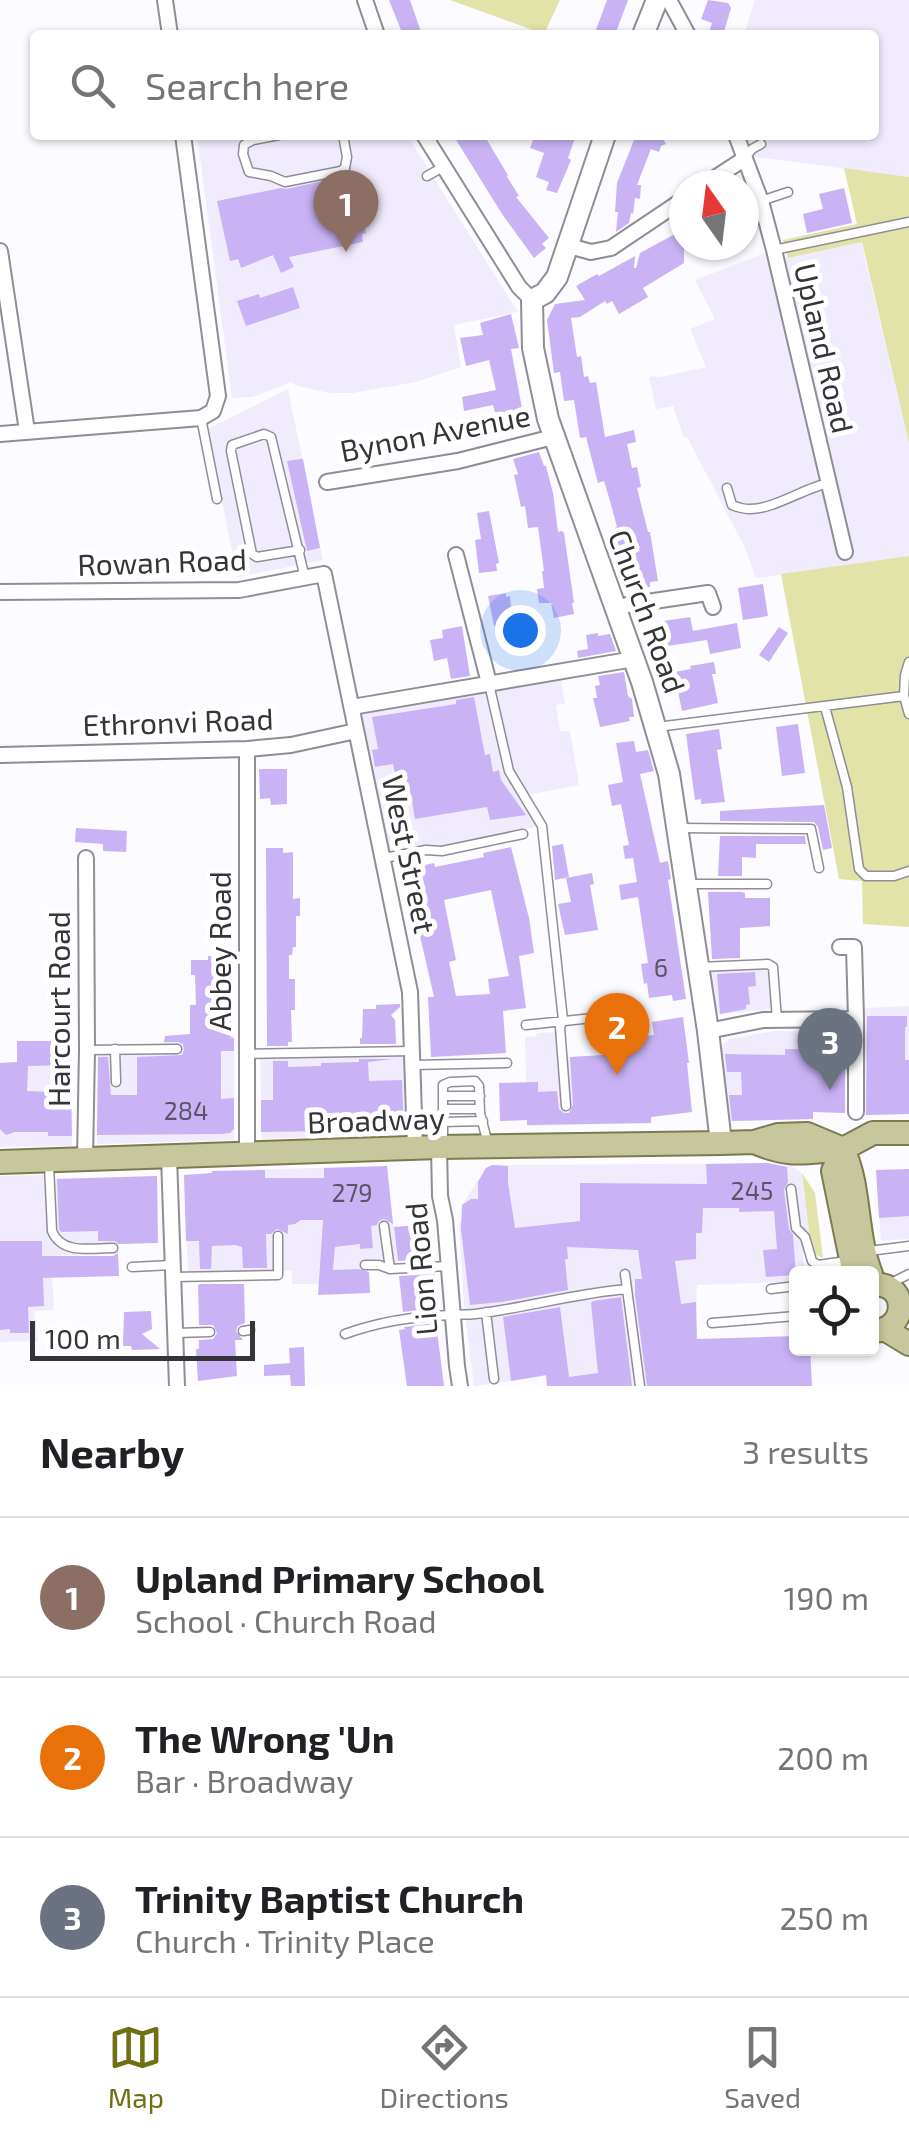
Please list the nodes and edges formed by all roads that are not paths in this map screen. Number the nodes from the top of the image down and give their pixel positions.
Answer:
1 (165, 0) edge
2 (365, 0) edge
3 (657, 0) edge
4 (670, 0) edge
5 (169, 30) edge
6 (374, 30) edge
7 (645, 30) edge
8 (685, 30) edge
9 (184, 140) edge
10 (252, 140) edge
11 (344, 140) edge
12 (427, 140) edge
13 (604, 140) edge
14 (738, 140) edge
15 (761, 144) dead end
16 (744, 158) junction
17 (443, 166) junction
18 (726, 170) edge
19 (427, 176) dead end
20 (788, 192) dead end
21 (761, 201) junction
22 (669, 208) edge
23 (909, 222) edge
24 (569, 246) junction
25 (774, 250) junction
26 (0, 252) edge
27 (532, 300) junction
28 (201, 418) junction
29 (26, 432) junction
30 (0, 434) edge
31 (553, 437) junction
32 (327, 482) dead end
33 (829, 482) junction
34 (727, 488) dead end
35 (217, 499) dead end
36 (300, 550) junction
37 (845, 552) dead end
38 (456, 555) dead end
39 (324, 574) joint
40 (305, 578) junction
41 (0, 592) edge
42 (713, 607) dead end
43 (616, 609) junction
44 (634, 659) junction
45 (909, 662) edge
46 (489, 684) junction
47 (904, 696) junction
48 (352, 707) junction
49 (825, 707) junction
50 (909, 714) edge
51 (657, 727) junction
52 (356, 731) junction
53 (246, 749) junction
54 (0, 754) edge
55 (678, 828) junction
56 (523, 834) dead end
57 (86, 858) dead end
58 (384, 858) junction
59 (819, 868) dead end
60 (909, 871) edge
61 (686, 884) junction
62 (766, 884) dead end
63 (840, 947) dead end
64 (698, 967) junction
65 (630, 1014) dead end
66 (563, 1020) junction
67 (777, 1020) junction
68 (856, 1020) junction
69 (526, 1025) dead end
70 (708, 1031) junction
71 (116, 1049) junction
72 (177, 1049) dead end
73 (87, 1050) junction
74 (247, 1054) junction
75 (412, 1058) junction
76 (507, 1062) dead end
77 (116, 1082) dead end
78 (443, 1096) junction
79 (480, 1096) junction
80 (566, 1106) dead end
81 (443, 1109) junction
82 (480, 1109) junction
83 (856, 1112) dead end
84 (484, 1121) junction
85 (443, 1122) junction
86 (909, 1133) edge
87 (720, 1143) junction
88 (488, 1146) junction
89 (909, 1146) edge
90 (439, 1147) junction
91 (414, 1148) junction
92 (843, 1149) junction
93 (248, 1154) junction
94 (169, 1157) junction
95 (85, 1159) junction
96 (49, 1160) junction
97 (0, 1162) edge
98 (791, 1189) dead end
99 (384, 1226) dead end
100 (278, 1236) dead end
101 (909, 1246) edge
102 (112, 1248) dead end
103 (364, 1265) dead end
104 (448, 1266) junction
105 (814, 1266) edge
106 (866, 1266) edge
107 (879, 1266) edge
108 (132, 1267) dead end
109 (390, 1269) junction
110 (172, 1271) junction
111 (879, 1273) edge
112 (625, 1274) dead end
113 (909, 1274) edge
114 (879, 1281) edge
115 (789, 1287) edge
116 (627, 1289) junction
117 (770, 1289) dead end
118 (486, 1312) junction
119 (452, 1314) junction
120 (789, 1317) edge
121 (897, 1319) edge
122 (712, 1323) dead end
123 (210, 1332) dead end
124 (175, 1333) junction
125 (346, 1334) dead end
126 (909, 1344) edge
127 (494, 1379) dead end
128 (177, 1386) edge
129 (460, 1386) edge
130 (640, 1386) edge

1 - 5 street
2 - 6 street
3 - 7 street
4 - 8 street
9 - 28 street
10 - 11 lane
12 - 17 street
13 - 24 street
14 - 16 street, Upland Road
15 - 16 lane
16 - 18 street
16 - 21 street, Upland Road
17 - 19 lane
17 - 27 street
20 - 21 lane
21 - 25 street, Upland Road
22 - 24 street
23 - 25 lane
24 - 27 street
25 - 33 street, Upland Road
26 - 29 street
27 - 31 street, Church Road
28 - 29 street
28 - 35 lane
29 - 30 street
31 - 32 street, Bynon Avenue
31 - 43 street, Church Road
33 - 34 lane
33 - 37 street, Upland Road
36 - 36 lane
36 - 40 lane
38 - 46 street
39 - 40 street, Rowan Road
39 - 48 street, West Street
40 - 41 street, Rowan Road
42 - 43 street
43 - 44 street, Church Road
44 - 46 street
44 - 51 street, Church Road
45 - 47 lane
46 - 48 street
46 - 66 lane
47 - 49 lane
47 - 50 lane
48 - 52 street, West Street
49 - 51 lane
49 - 60 lane
51 - 55 street, Church Road
52 - 53 street, Ethronvi Road
52 - 58 street, West Street
53 - 54 street, Ethronvi Road
53 - 74 street, Abbey Road
55 - 59 lane
55 - 61 street, Church Road
56 - 58 lane
57 - 73 street, Harcourt Road
58 - 75 street, West Street
61 - 62 lane
61 - 64 street, Church Road
63 - 68 street
64 - 67 lane
64 - 70 street, Church Road
65 - 66 lane
66 - 69 lane
66 - 80 lane
67 - 68 street
67 - 70 street
68 - 83 street
70 - 87 street, Church Road
71 - 72 lane
71 - 73 lane
71 - 77 lane
73 - 95 street, Harcourt Road
74 - 75 lane
74 - 93 street, Abbey Road
75 - 76 lane
75 - 91 street, West Street
78 - 79 lane
78 - 79 lane
78 - 81 lane
79 - 82 lane
81 - 82 lane
81 - 85 lane
82 - 84 lane
84 - 85 lane
84 - 88 lane
85 - 90 lane
86 - 92 main road
87 - 88 main road, Broadway
87 - 92 main road, Broadway
88 - 90 main road, Broadway
89 - 92 main road, Broadway
90 - 91 main road, Broadway
90 - 104 street, Lion Road
91 - 93 main road, Broadway
92 - 106 main road
93 - 94 main road, Broadway
94 - 95 main road, Broadway
94 - 110 street
95 - 96 main road, Broadway
96 - 97 main road, Broadway
96 - 102 lane
98 - 105 lane
99 - 109 lane
100 - 110 lane
101 - 107 lane
103 - 109 lane
104 - 109 lane
104 - 119 street, Lion Road
108 - 110 lane
110 - 124 street
111 - 113 lane
112 - 116 lane
114 - 121 main road
115 - 117 lane
116 - 118 lane
116 - 130 lane
118 - 119 lane
118 - 127 lane
119 - 125 lane
119 - 129 street, Lion Road
120 - 122 lane
121 - 126 main road
123 - 124 lane
124 - 128 street

